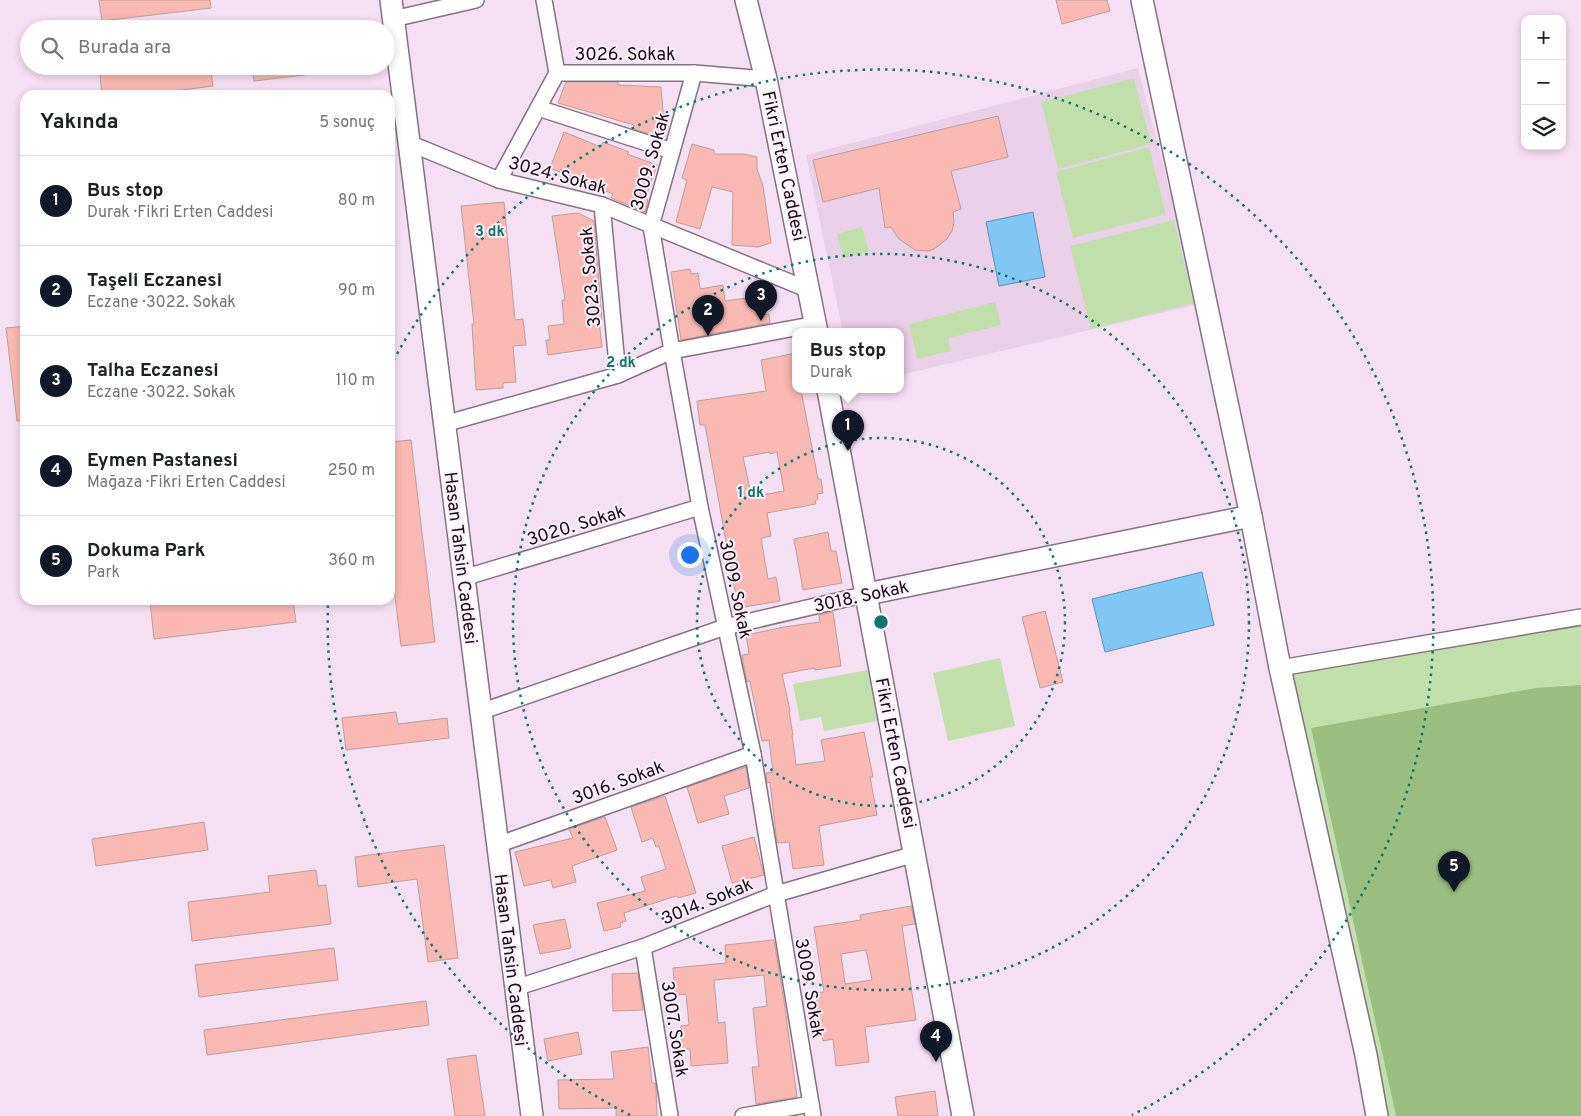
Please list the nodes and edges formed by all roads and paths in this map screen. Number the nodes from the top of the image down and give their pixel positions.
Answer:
1 (476, 0) edge
2 (544, 0) edge
3 (746, 0) edge
4 (1142, 0) edge
5 (392, 9) edge
6 (395, 33) edge
7 (557, 72) junction
8 (694, 73) junction
9 (766, 79) junction
10 (538, 108) junction
11 (409, 143) junction
12 (672, 151) junction
13 (499, 180) junction
14 (602, 205) junction
15 (651, 226) junction
16 (810, 290) junction
17 (817, 328) edge
18 (792, 332) edge
19 (672, 351) junction
20 (618, 375) junction
21 (829, 393) edge
22 (444, 424) junction
23 (700, 507) junction
24 (1251, 516) junction
25 (463, 578) junction
26 (867, 594) junction
27 (1581, 617) edge
28 (725, 627) junction
29 (1280, 668) junction
30 (480, 712) junction
31 (753, 754) junction
32 (497, 845) junction
33 (915, 854) junction
34 (776, 894) junction
35 (643, 947) junction
36 (514, 988) junction
37 (812, 1110) edge
38 (532, 1116) edge
39 (670, 1116) edge
40 (743, 1116) edge
41 (963, 1116) edge
42 (1377, 1116) edge

1 - 5 street
2 - 7 street, 3026. Sokak
3 - 9 street, Fikri Erten Caddesi
4 - 24 street
6 - 11 street, Hasan Tahsin Caddesi
7 - 8 street, 3026. Sokak
7 - 10 street
8 - 9 street, 3026. Sokak
8 - 12 street, 3009. Sokak
9 - 16 street, Fikri Erten Caddesi
10 - 12 street
10 - 13 street
11 - 13 street, 3024. Sokak
11 - 22 street, Hasan Tahsin Caddesi
12 - 15 street, 3009. Sokak
13 - 14 street, 3024. Sokak
14 - 15 street, 3024. Sokak
14 - 20 street, 3023. Sokak
15 - 16 street, 3024. Sokak
15 - 19 street, 3009. Sokak
16 - 17 street, Fikri Erten Caddesi
18 - 19 street
19 - 20 street
19 - 23 street, 3009. Sokak
20 - 22 street
21 - 26 street, Fikri Erten Caddesi
22 - 25 street, Hasan Tahsin Caddesi
23 - 25 street, 3020. Sokak
23 - 28 street, 3009. Sokak
24 - 26 street, 3018. Sokak
24 - 29 street
25 - 30 street, Hasan Tahsin Caddesi
26 - 28 street, 3018. Sokak
26 - 33 street, Fikri Erten Caddesi
27 - 29 street
28 - 30 street, 3018. Sokak
28 - 31 street, 3009. Sokak
29 - 42 street
30 - 32 street, Hasan Tahsin Caddesi
31 - 32 street, 3016. Sokak
31 - 34 street, 3009. Sokak
32 - 36 street, Hasan Tahsin Caddesi
33 - 34 street, 3014. Sokak
33 - 41 street, Fikri Erten Caddesi
34 - 35 street, 3014. Sokak
34 - 37 street, 3009. Sokak
35 - 36 street, 3014. Sokak
35 - 39 street, 3007. Sokak
36 - 38 street, Hasan Tahsin Caddesi
37 - 40 street

